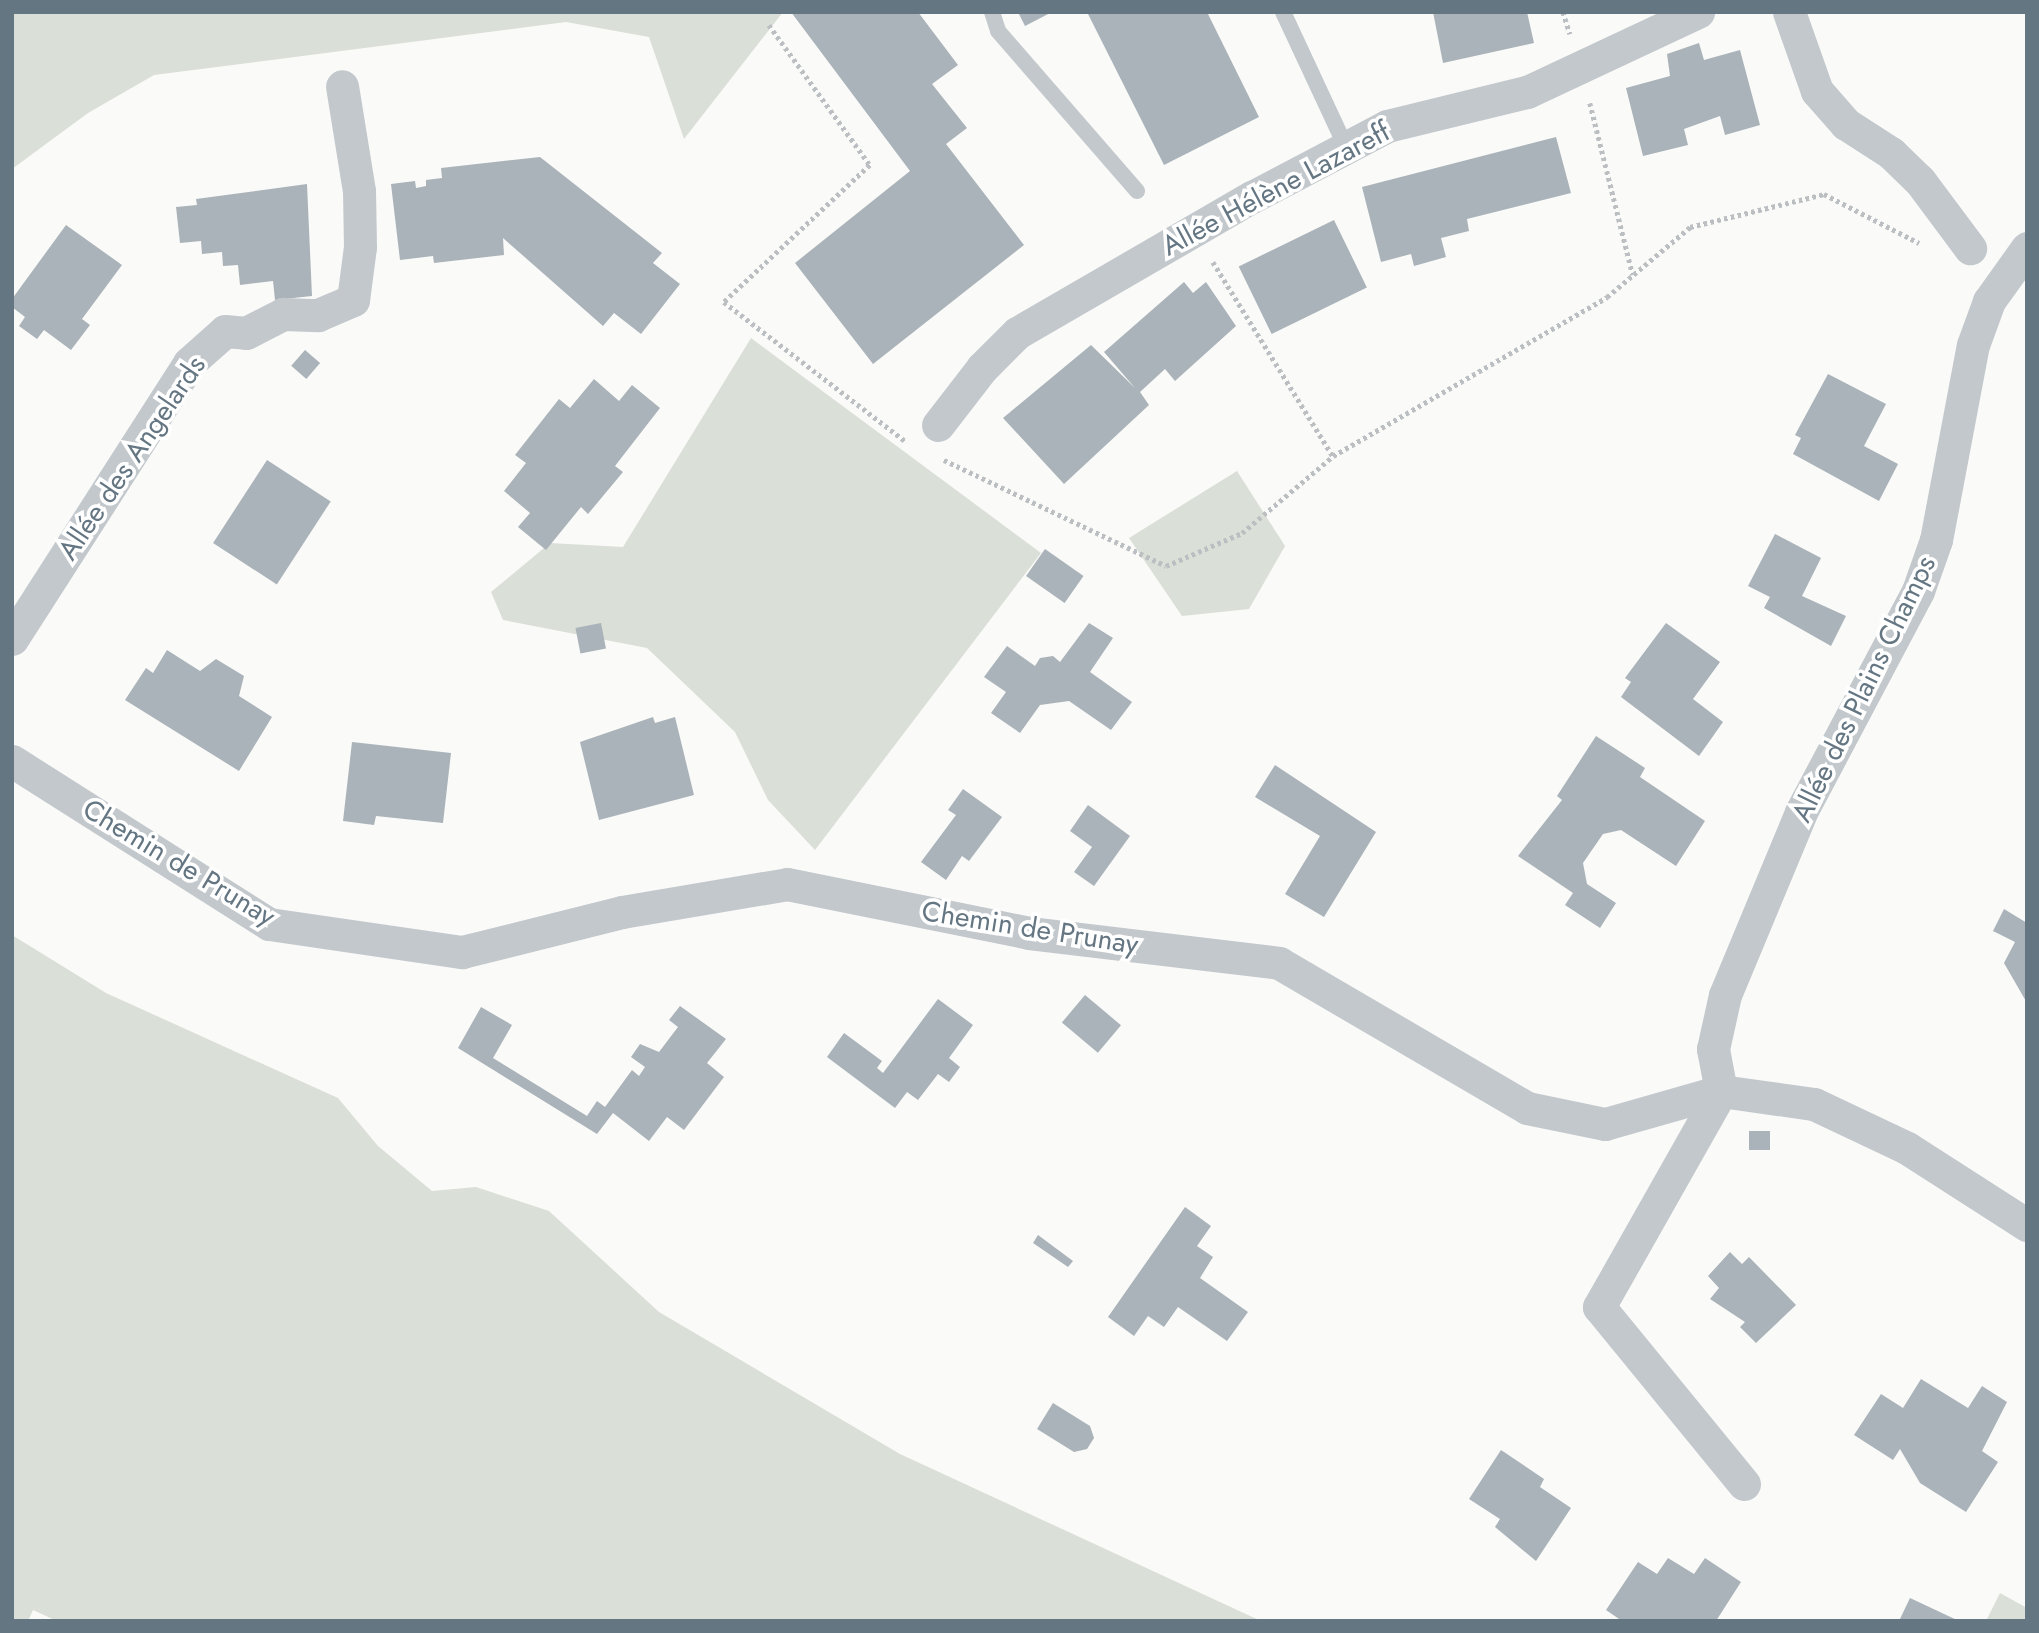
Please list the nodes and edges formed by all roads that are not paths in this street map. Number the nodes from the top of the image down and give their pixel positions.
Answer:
1 (992, 12) edge
2 (1283, 12) edge
3 (1698, 12) edge
4 (1789, 12) edge
5 (342, 86) dead end
6 (1346, 147) junction
7 (1137, 191) dead end
8 (1963, 239) road end
9 (2027, 248) edge
10 (927, 435) road end
11 (12, 639) edge
12 (12, 761) edge
13 (1721, 1091) junction
14 (2027, 1225) edge
15 (1744, 1484) dead end

1 - 7 lane
2 - 6 lane
3 - 6 street, Allée Hélène Lazareff
4 - 8 street
5 - 11 street, Allée des Angelards
6 - 10 street, Allée Hélène Lazareff
9 - 13 street, Allée des Plains Champs
12 - 13 street, Chemin de Prunay
13 - 14 street, Chemin de Prunay
13 - 15 street

